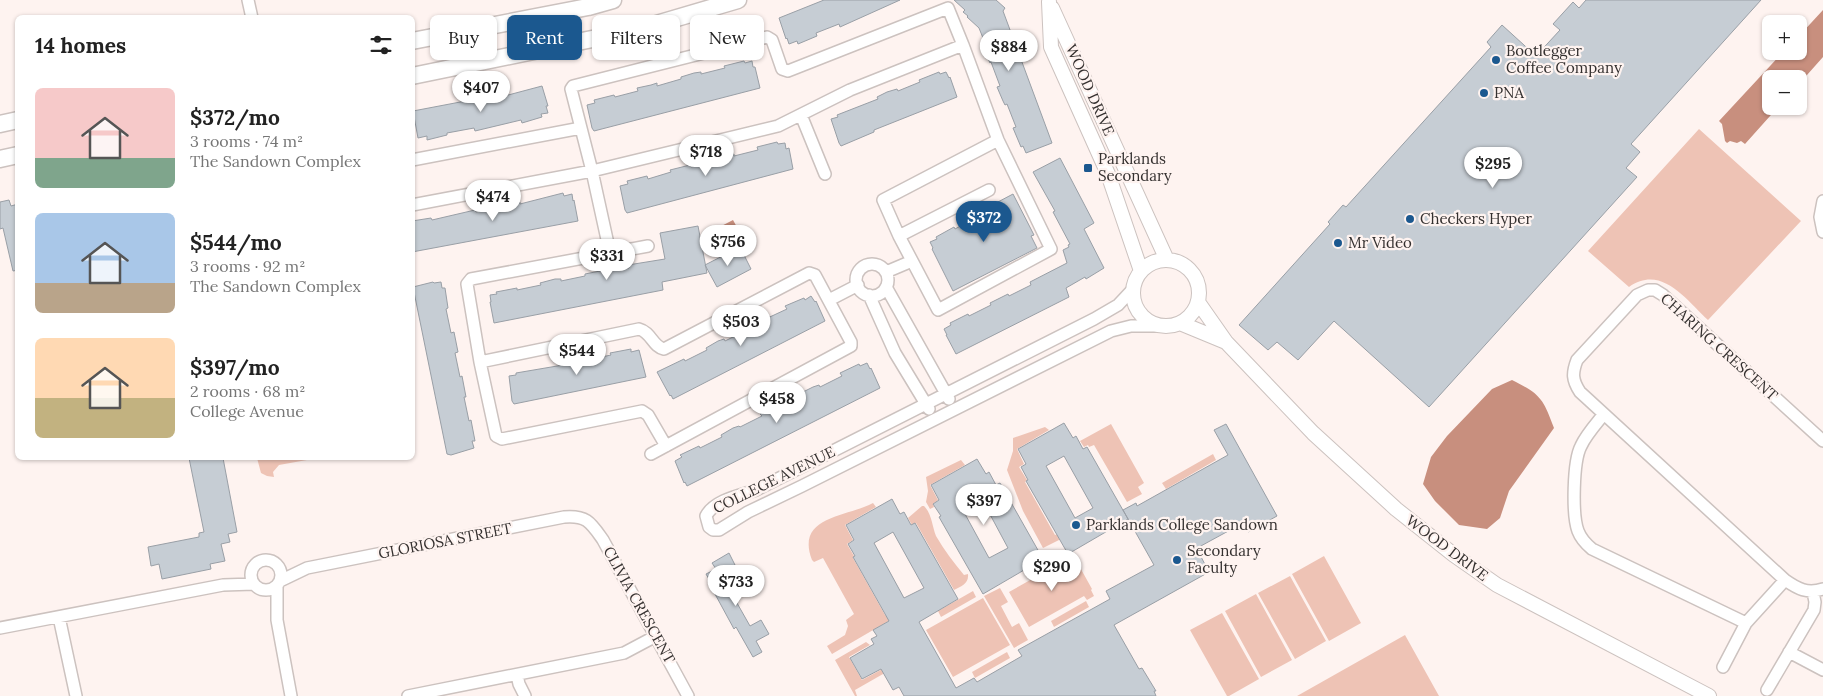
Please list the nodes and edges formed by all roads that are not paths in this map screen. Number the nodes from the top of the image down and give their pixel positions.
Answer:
1 (248, 0) edge
2 (613, 0) edge
3 (738, 0) edge
4 (1049, 1) edge
5 (251, 15) edge
6 (415, 40) edge
7 (963, 45) junction
8 (415, 75) edge
9 (801, 114) junction
10 (15, 121) edge
11 (0, 124) edge
12 (581, 128) junction
13 (998, 140) junction
14 (15, 156) edge
15 (0, 159) edge
16 (415, 159) edge
17 (592, 171) junction
18 (825, 174) dead end
19 (989, 190) dead end
20 (1823, 201) edge
21 (415, 204) edge
22 (1823, 232) edge
23 (899, 236) junction
24 (648, 246) dead end
25 (610, 253) junction
26 (1167, 260) junction
27 (912, 261) junction
28 (1141, 271) junction
29 (886, 272) junction
30 (858, 285) junction
31 (886, 287) junction
32 (1132, 289) junction
33 (869, 295) junction
34 (829, 300) junction
35 (1198, 302) junction
36 (1180, 324) junction
37 (1157, 326) junction
38 (1226, 342) junction
39 (480, 362) junction
40 (946, 394) junction
41 (926, 404) junction
42 (954, 409) junction
43 (1604, 414) junction
44 (934, 419) junction
45 (1823, 441) edge
46 (666, 446) junction
47 (651, 454) dead end
48 (584, 518) joint
49 (279, 567) junction
50 (307, 568) junction
51 (251, 572) junction
52 (1785, 580) junction
53 (279, 584) junction
54 (224, 585) junction
55 (257, 587) junction
56 (1818, 591) edge
57 (59, 617) junction
58 (277, 620) junction
59 (1746, 623) junction
60 (0, 628) edge
61 (656, 636) junction
62 (1789, 652) junction
63 (1723, 666) dead end
64 (1823, 670) edge
65 (517, 674) junction
66 (1767, 690) dead end
67 (76, 696) edge
68 (291, 696) edge
69 (408, 696) edge
70 (525, 696) edge
71 (688, 696) edge
72 (1710, 696) edge

1 - 5 street
2 - 6 main road
3 - 8 main road
4 - 26 street, WOOD DRIVE
4 - 28 street, WOOD DRIVE
7 - 9 street
7 - 12 street
7 - 13 street
9 - 17 street
9 - 18 street
10 - 11 main road
12 - 16 street
12 - 17 street
13 - 23 street
13 - 27 street
14 - 15 main road
17 - 21 street
17 - 25 street
19 - 23 street
20 - 22 street
23 - 27 street
24 - 25 street
25 - 39 street
26 - 28 street
26 - 35 street
27 - 29 street
28 - 32 street
29 - 30 street
29 - 31 street
30 - 33 street
30 - 34 street
31 - 33 street
31 - 40 street
32 - 37 street
32 - 40 street, COLLEGE AVENUE
33 - 41 street
34 - 39 street
34 - 46 street
35 - 36 street
35 - 38 street, WOOD DRIVE
36 - 37 street
36 - 38 street, WOOD DRIVE
37 - 42 street, COLLEGE AVENUE
38 - 72 street, WOOD DRIVE
39 - 46 street
40 - 41 street, COLLEGE AVENUE
40 - 42 street
41 - 44 street
41 - 44 street, COLLEGE AVENUE
42 - 44 street, COLLEGE AVENUE
43 - 45 street, CHARING CRESCENT
43 - 52 street, CHARING CRESCENT
43 - 59 street
46 - 47 street
48 - 50 street, GLORIOSA STREET
48 - 61 street, CLIVIA CRESCENT
49 - 50 street, GLORIOSA STREET
49 - 51 street
49 - 53 street
50 - 53 street, GLORIOSA STREET
51 - 54 street
51 - 55 street
52 - 56 street, CHARING CRESCENT
52 - 59 street
53 - 55 street
53 - 58 street
54 - 55 street
54 - 57 street
55 - 58 street
56 - 62 street
57 - 60 street
57 - 67 street
58 - 68 street
59 - 63 street
61 - 65 street
61 - 71 street, CLIVIA CRESCENT
62 - 64 street
62 - 66 street
65 - 69 street
65 - 70 street

